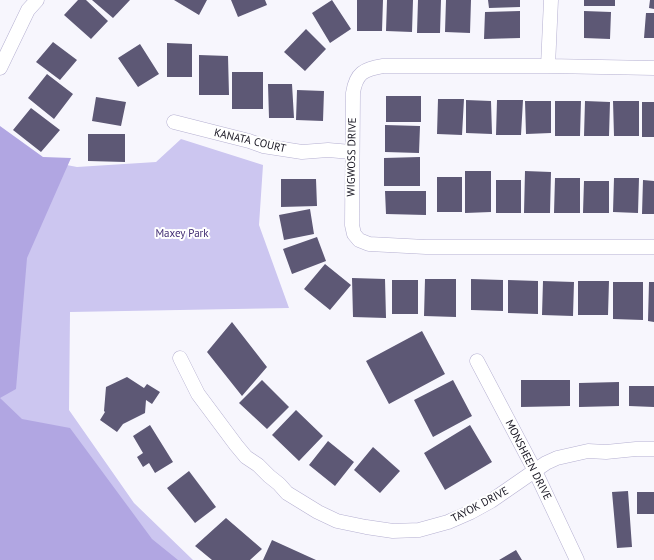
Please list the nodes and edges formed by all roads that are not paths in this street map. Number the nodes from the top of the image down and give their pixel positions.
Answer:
1 (37, 0) edge
2 (551, 0) edge
3 (548, 66) junction
4 (0, 68) edge
5 (654, 68) edge
6 (174, 122) dead end
7 (352, 152) junction
8 (654, 247) edge
9 (180, 358) dead end
10 (477, 361) dead end
11 (654, 449) edge
12 (535, 471) junction
13 (577, 560) edge

1 - 4 street
2 - 3 street
3 - 5 street, WIGWOSS DRIVE
3 - 7 street, WIGWOSS DRIVE
6 - 7 street, KANATA COURT
7 - 8 street, WIGWOSS DRIVE
9 - 12 street, TAYOK DRIVE
10 - 12 street, MONSHEEN DRIVE
11 - 12 street, TAYOK DRIVE
12 - 13 street, MONSHEEN DRIVE

